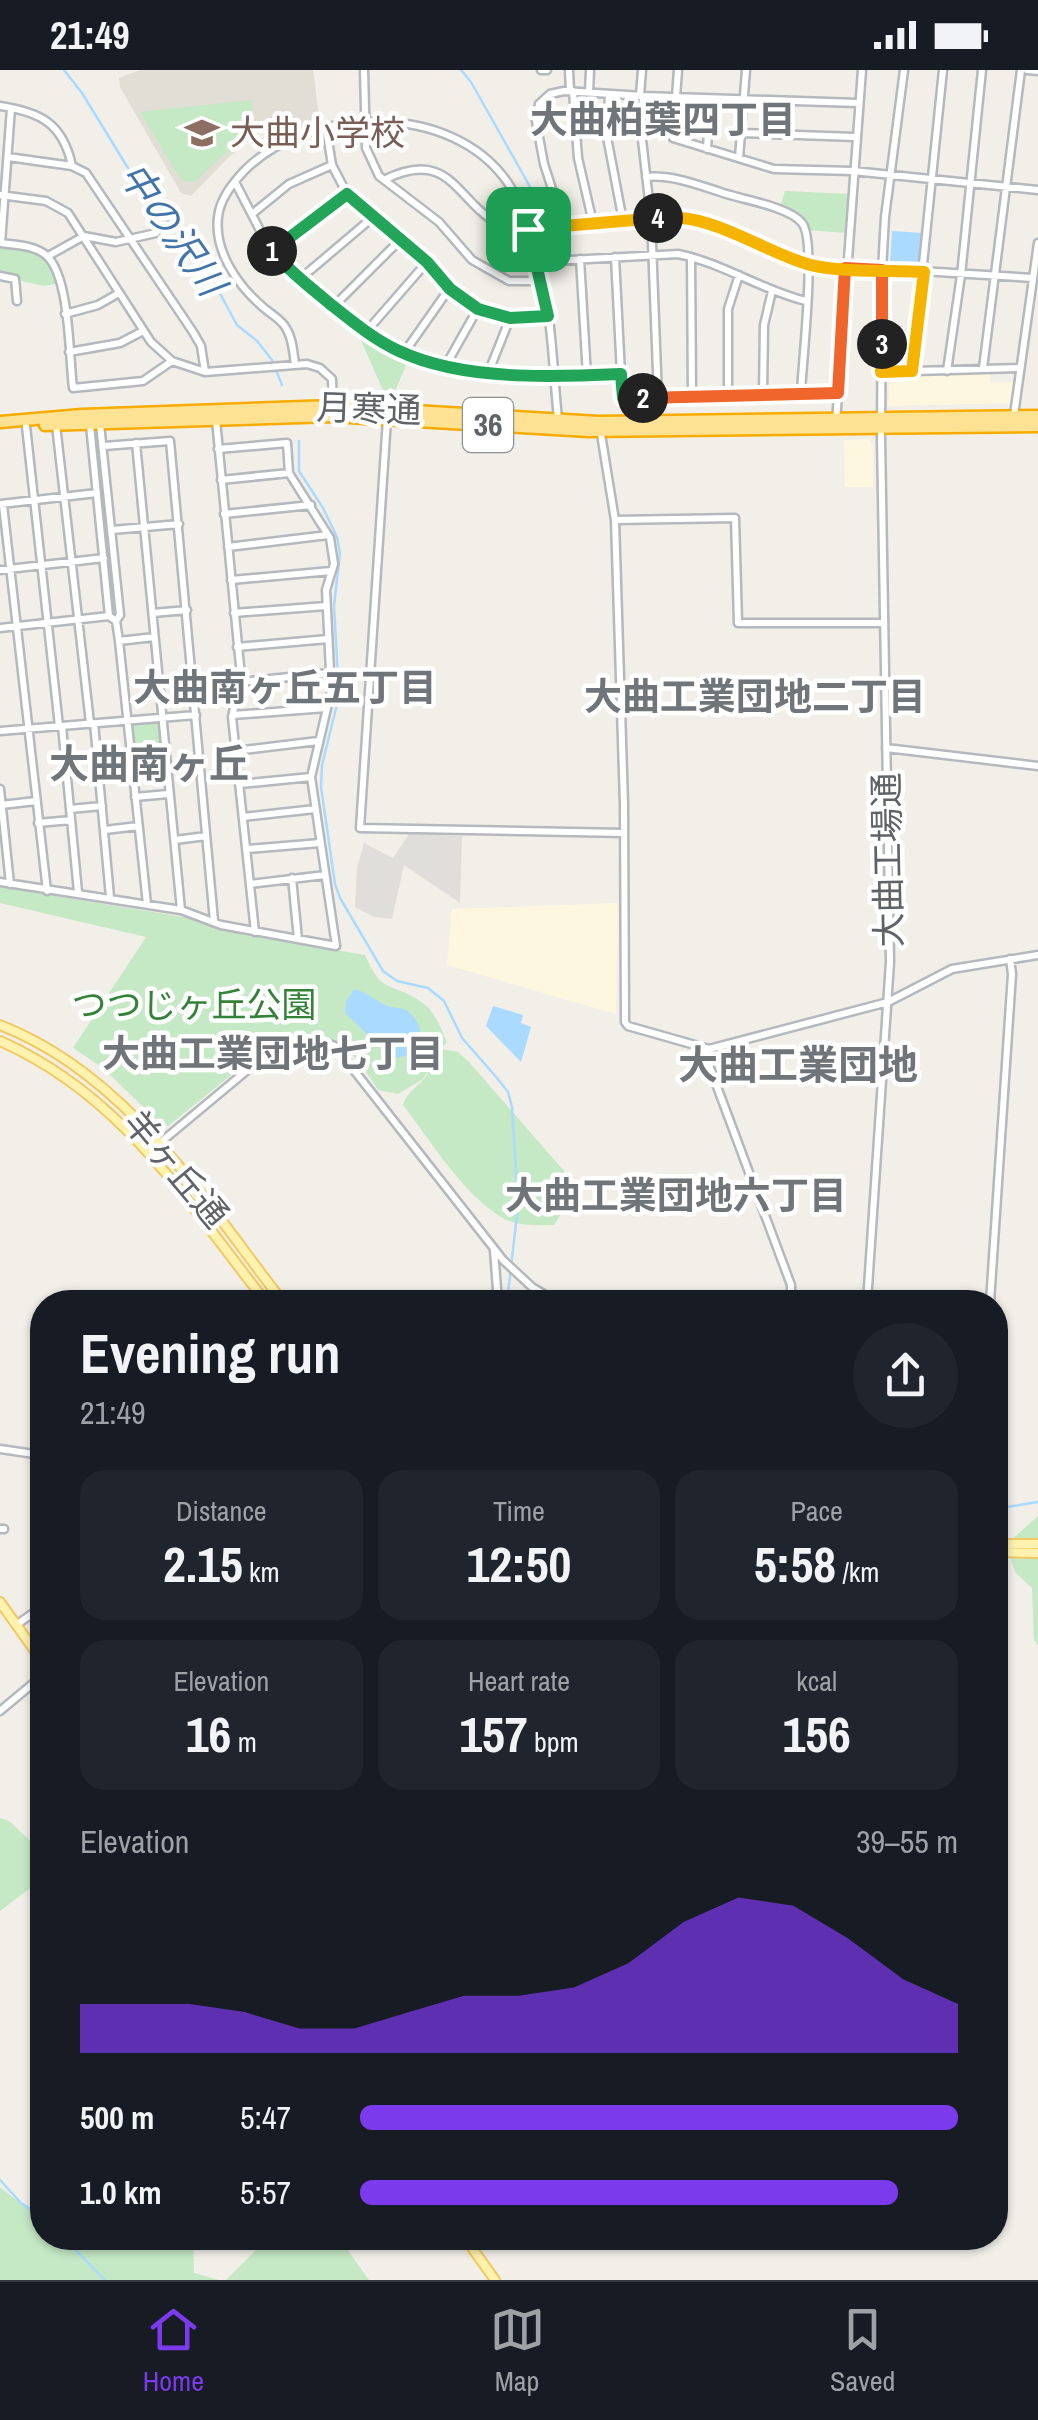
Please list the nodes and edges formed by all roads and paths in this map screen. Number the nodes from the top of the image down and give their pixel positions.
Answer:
1 (364, 70) edge
2 (569, 70) edge
3 (590, 70) edge
4 (642, 70) edge
5 (678, 70) edge
6 (746, 70) edge
7 (862, 70) edge
8 (904, 70) edge
9 (943, 70) edge
10 (982, 70) edge
11 (1024, 70) edge
12 (1038, 71) edge
13 (572, 91) junction
14 (589, 92) junction
15 (609, 94) junction
16 (642, 96) junction
17 (676, 98) junction
18 (710, 98) junction
19 (744, 100) junction
20 (858, 103) junction
21 (0, 106) edge
22 (11, 108) junction
23 (364, 123) junction
24 (326, 128) junction
25 (741, 133) junction
26 (856, 137) junction
27 (707, 149) junction
28 (8, 158) junction
29 (739, 158) junction
30 (332, 165) junction
31 (72, 166) junction
32 (853, 170) junction
33 (890, 174) junction
34 (646, 177) junction
35 (933, 178) junction
36 (384, 180) junction
37 (234, 182) junction
38 (970, 182) junction
39 (1006, 186) junction
40 (1038, 190) edge
41 (347, 194) junction
42 (2, 196) edge
43 (252, 214) junction
44 (372, 218) junction
45 (650, 218) junction
46 (623, 221) junction
47 (593, 223) junction
48 (564, 226) junction
49 (528, 229) junction
50 (156, 234) dead end
51 (84, 236) junction
52 (134, 240) junction
53 (400, 240) junction
54 (1038, 246) edge
55 (272, 250) junction
56 (48, 256) junction
57 (650, 256) junction
58 (615, 257) junction
59 (691, 257) junction
60 (580, 259) junction
61 (427, 262) junction
62 (534, 262) junction
63 (809, 264) junction
64 (845, 268) junction
65 (882, 270) junction
66 (924, 272) junction
67 (961, 275) junction
68 (0, 276) edge
69 (739, 276) junction
70 (997, 276) junction
71 (1033, 278) junction
72 (300, 279) junction
73 (537, 281) junction
74 (450, 289) junction
75 (772, 290) junction
76 (120, 293) junction
77 (17, 301) dead end
78 (806, 301) junction
79 (334, 306) junction
80 (478, 309) junction
81 (65, 314) junction
82 (548, 316) junction
83 (510, 318) junction
84 (142, 331) junction
85 (366, 332) junction
86 (69, 352) junction
87 (404, 353) junction
88 (172, 361) junction
89 (291, 364) junction
90 (446, 366) junction
91 (983, 368) junction
92 (1020, 368) junction
93 (489, 371) junction
94 (912, 371) junction
95 (947, 371) junction
96 (205, 372) junction
97 (881, 372) junction
98 (621, 374) junction
99 (587, 376) junction
100 (554, 378) junction
101 (801, 393) junction
102 (838, 393) junction
103 (728, 394) junction
104 (763, 394) junction
105 (692, 396) junction
106 (658, 397) junction
107 (332, 411) junction
108 (388, 413) junction
109 (216, 414) junction
110 (1038, 416) edge
111 (1014, 421) junction
112 (880, 422) junction
113 (95, 423) junction
114 (56, 424) junction
115 (836, 424) junction
116 (0, 425) edge
117 (559, 425) junction
118 (26, 426) junction
119 (600, 426) junction
120 (1038, 426) edge
121 (136, 444) junction
122 (104, 446) junction
123 (218, 449) junction
124 (289, 473) junction
125 (221, 480) junction
126 (97, 492) junction
127 (64, 497) junction
128 (33, 501) junction
129 (2, 504) edge
130 (311, 504) junction
131 (224, 514) junction
132 (615, 520) junction
133 (179, 524) junction
134 (145, 527) junction
135 (112, 530) junction
136 (328, 535) junction
137 (228, 547) junction
138 (104, 558) junction
139 (72, 562) junction
140 (41, 564) junction
141 (4, 569) edge
142 (331, 572) junction
143 (231, 580) junction
144 (326, 606) junction
145 (187, 610) junction
146 (234, 613) junction
147 (153, 614) junction
148 (112, 619) junction
149 (77, 620) junction
150 (46, 623) junction
151 (884, 623) junction
152 (15, 626) junction
153 (0, 628) edge
154 (154, 637) junction
155 (328, 639) junction
156 (119, 641) junction
157 (237, 648) junction
158 (330, 673) junction
159 (240, 682) junction
160 (326, 708) junction
161 (196, 714) junction
162 (232, 714) junction
163 (162, 717) junction
164 (128, 720) junction
165 (92, 723) junction
166 (60, 726) junction
167 (28, 728) junction
168 (0, 731) edge
169 (318, 741) junction
170 (886, 748) junction
171 (235, 751) junction
172 (1038, 766) edge
173 (310, 776) junction
174 (240, 784) junction
175 (0, 788) edge
176 (169, 794) junction
177 (135, 797) junction
178 (36, 801) junction
179 (1, 805) edge
180 (102, 806) junction
181 (70, 809) junction
182 (315, 809) junction
183 (243, 818) junction
184 (71, 820) junction
185 (38, 823) junction
186 (138, 826) junction
187 (105, 830) junction
188 (624, 833) junction
189 (206, 836) junction
190 (175, 840) junction
191 (320, 843) junction
192 (247, 849) junction
193 (324, 875) junction
194 (292, 878) junction
195 (0, 882) edge
196 (10, 884) junction
197 (250, 884) junction
198 (48, 890) junction
199 (78, 892) junction
200 (110, 897) junction
201 (147, 904) junction
202 (181, 910) junction
203 (214, 921) junction
204 (254, 932) junction
205 (298, 939) junction
206 (1038, 954) edge
207 (1010, 959) junction
208 (888, 1002) junction
209 (0, 1025) edge
210 (0, 1040) edge
211 (703, 1049) junction
212 (159, 1143) junction
213 (149, 1152) junction
214 (494, 1249) junction
215 (257, 1290) edge
216 (274, 1290) edge
217 (497, 1290) edge
218 (537, 1290) edge
219 (791, 1290) edge
220 (868, 1290) edge
221 (991, 1290) edge
222 (0, 1449) edge
223 (30, 1454) edge
224 (1008, 1544) edge
225 (1038, 1544) edge
226 (1008, 1552) edge
227 (1038, 1552) edge
228 (0, 1602) edge
229 (4, 1616) edge
230 (30, 1616) edge
231 (16, 1625) junction
232 (30, 1644) edge
233 (30, 1686) edge
234 (0, 1710) edge
235 (474, 2250) edge
236 (495, 2280) edge

1 - 23 street
2 - 13 street
3 - 14 street
4 - 16 street
5 - 17 street
6 - 19 street
7 - 20 street
8 - 33 street, 大曲工場通
9 - 35 street
10 - 38 street
11 - 12 street
11 - 39 street
13 - 14 street
13 - 47 street
13 - 48 street
14 - 15 street
15 - 16 street
15 - 46 street
16 - 17 street
16 - 34 street
17 - 18 street
17 - 27 street
18 - 19 street
18 - 27 street
19 - 20 street
19 - 25 street
20 - 26 street
21 - 22 street
22 - 28 street
22 - 31 street
23 - 24 street
23 - 36 street
23 - 49 street
24 - 30 street
24 - 37 street
25 - 26 street
25 - 29 street
26 - 32 street
27 - 29 street
28 - 31 street
28 - 42 street
29 - 32 street
30 - 41 street
30 - 43 street
31 - 52 street
32 - 33 street
32 - 64 street
33 - 35 street
33 - 65 street, 大曲工場通
34 - 45 street
34 - 63 street
35 - 38 street
35 - 66 street
36 - 49 street
36 - 73 street
37 - 43 street
37 - 89 street
38 - 39 street
38 - 67 street
39 - 40 street
39 - 70 street
41 - 44 street
41 - 55 street
42 - 51 street
42 - 56 street
43 - 55 street
44 - 53 street
44 - 72 street
45 - 46 street
45 - 57 street
45 - 63 street
46 - 47 street
47 - 48 street
48 - 49 street
49 - 62 street
50 - 52 street
51 - 52 street
51 - 56 street
51 - 76 street
52 - 96 street
53 - 61 street
53 - 79 street
54 - 71 street
55 - 72 street
56 - 81 street
57 - 58 street
57 - 59 street
57 - 106 street
58 - 60 street
58 - 98 street
59 - 69 street
59 - 105 street
60 - 62 street
60 - 99 street
61 - 74 street
61 - 85 street
62 - 73 street
63 - 64 street
63 - 78 street
64 - 65 street
64 - 102 street
65 - 66 street
65 - 97 street, 大曲工場通
66 - 67 street
66 - 94 street
67 - 70 street
67 - 95 street
68 - 77 street
69 - 75 street
69 - 103 street
70 - 71 street
70 - 91 street
71 - 92 street
72 - 79 street
73 - 82 street
74 - 80 street
74 - 87 street
75 - 78 street
75 - 104 street
76 - 81 street
76 - 84 street
78 - 101 street
79 - 85 street
80 - 83 street
80 - 90 street
81 - 86 street
82 - 83 street
82 - 100 street
83 - 93 street
84 - 86 street
84 - 88 street
85 - 87 street
86 - 88 street
87 - 90 street
88 - 96 street
89 - 96 street
89 - 107 street
90 - 93 street
91 - 92 street
91 - 95 street
92 - 111 street
93 - 100 street
94 - 95 street
94 - 97 street
97 - 112 street, 大曲工場通
98 - 99 street
98 - 106 street
99 - 100 street
100 - 117 street
101 - 102 street
101 - 104 street
102 - 115 street
103 - 104 street
103 - 105 street
105 - 106 street
107 - 108 highway, 月寒通 / 36
107 - 109 highway, 月寒通 / 36
108 - 117 highway, 月寒通 / 36
108 - 188 street
109 - 113 highway, 月寒通 / 36
109 - 116 highway, 月寒通 / 36
109 - 123 street
110 - 111 highway, 月寒通 / 36
111 - 112 highway, 月寒通 / 36
111 - 120 highway, 月寒通 / 36
112 - 115 highway, 月寒通 / 36
112 - 151 street, 大曲工場通
113 - 114 highway, 月寒通 / 36
113 - 122 street
113 - 126 street
114 - 118 highway, 月寒通 / 36
114 - 127 street
115 - 119 highway, 月寒通 / 36
116 - 118 highway, 月寒通 / 36
117 - 119 highway, 月寒通 / 36
118 - 128 street
119 - 132 street
121 - 122 street
121 - 133 street
121 - 134 street
122 - 135 street
123 - 124 street
123 - 125 street
124 - 125 street
124 - 130 street
125 - 131 street
126 - 127 street
126 - 138 street
127 - 128 street
127 - 139 street
128 - 129 street
128 - 140 street
129 - 141 street
130 - 131 street
130 - 136 street
131 - 137 street
132 - 151 street
132 - 188 street
133 - 134 street
133 - 145 street
134 - 135 street
134 - 147 street
135 - 148 street
136 - 137 street
136 - 142 street
137 - 143 street
138 - 139 street
138 - 148 street
139 - 140 street
139 - 149 street
140 - 141 street
140 - 150 street
141 - 152 street
142 - 143 street
142 - 144 street
143 - 146 street
144 - 146 street
144 - 155 street
145 - 147 street
145 - 161 street
146 - 157 street
147 - 154 street
148 - 149 street
148 - 156 street
149 - 150 street
149 - 165 street
150 - 152 street
150 - 166 street
151 - 170 street, 大曲工場通
152 - 153 street
152 - 167 street
154 - 156 street
154 - 163 street
155 - 157 street
155 - 158 street
156 - 164 street
157 - 159 street
158 - 159 street
158 - 160 street
159 - 162 street
160 - 162 street
160 - 169 street
161 - 163 street
161 - 189 street
162 - 171 street
163 - 164 street
163 - 176 street
164 - 165 street
164 - 177 street
165 - 166 street
165 - 180 street
166 - 167 street
166 - 181 street
167 - 168 street
167 - 178 street
169 - 171 street
169 - 173 street
170 - 172 street
170 - 208 street, 大曲工場通
171 - 174 street
173 - 174 street
173 - 182 street
174 - 183 street
175 - 179 street
176 - 177 street
176 - 190 street
177 - 186 street
178 - 179 street
178 - 185 street
179 - 196 street
180 - 181 street
180 - 187 street
181 - 184 street
182 - 183 street
182 - 191 street
183 - 192 street
184 - 185 street
184 - 199 street
185 - 198 street
186 - 187 street
186 - 201 street
187 - 200 street
188 - 211 street
189 - 190 street
189 - 203 street
190 - 202 street
191 - 192 street
191 - 193 street
192 - 197 street
193 - 194 street
193 - 205 street
194 - 197 street
194 - 205 street
195 - 196 street
196 - 198 street
197 - 204 street
198 - 199 street
199 - 200 street
200 - 201 street
201 - 202 street
202 - 203 street
203 - 204 street
204 - 205 street
206 - 207 street
207 - 208 street
207 - 221 street
208 - 211 street
208 - 220 street, 大曲工場通
209 - 212 main road, 羊ヶ丘通
210 - 213 main road, 羊ヶ丘通
211 - 219 street
212 - 213 street
212 - 214 street
212 - 216 main road, 羊ヶ丘通
213 - 215 main road, 羊ヶ丘通
214 - 217 street
214 - 218 street
222 - 223 street
224 - 225 main road
226 - 227 main road
228 - 229 main road
229 - 231 main road
230 - 231 street
231 - 232 main road
233 - 234 street
235 - 236 main road

